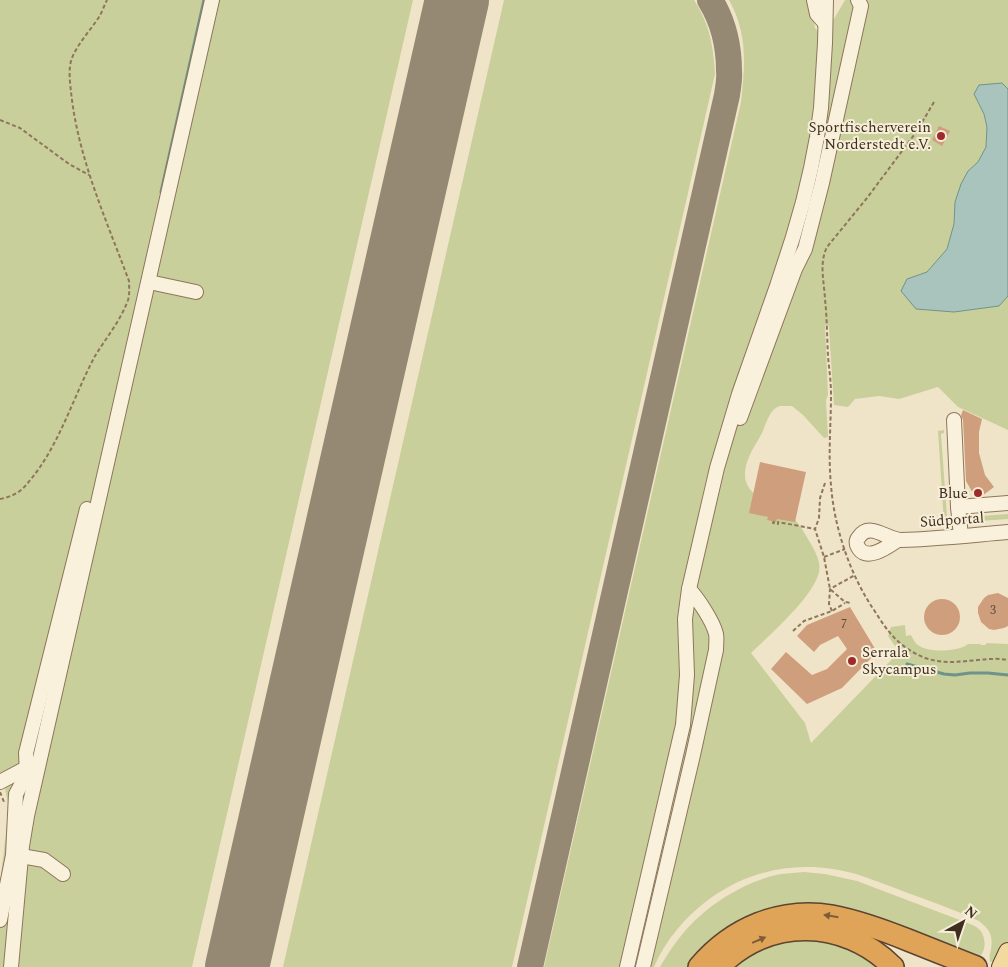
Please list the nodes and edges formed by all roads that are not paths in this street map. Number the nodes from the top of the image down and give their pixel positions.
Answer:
1 (212, 0) edge
2 (814, 0) edge
3 (826, 0) edge
4 (858, 0) edge
5 (825, 23) junction
6 (149, 282) junction
7 (196, 292) dead end
8 (954, 420) dead end
9 (713, 482) junction
10 (1008, 503) edge
11 (958, 507) junction
12 (1008, 532) edge
13 (961, 536) junction
14 (898, 540) dead end
15 (690, 589) junction
16 (30, 769) junction
17 (0, 782) edge
18 (21, 856) junction
19 (63, 874) dead end
20 (0, 920) edge
21 (835, 932) junction
22 (1008, 952) edge
23 (10, 967) edge
24 (627, 967) edge
25 (643, 967) edge
26 (699, 967) edge
27 (719, 967) edge
28 (893, 967) edge
29 (936, 967) edge
30 (976, 967) edge
31 (1001, 967) edge

1 - 6 street
2 - 5 street
3 - 5 street
4 - 9 street
5 - 9 street
6 - 7 street
6 - 16 street
8 - 11 street
9 - 15 street
10 - 11 street
11 - 13 street
12 - 13 street, Südportal
13 - 14 street, Südportal
15 - 24 street
15 - 25 street
16 - 17 street
16 - 18 street
16 - 20 street
18 - 19 street
18 - 23 street
27 -> 21 highway
21 - 28 highway
21 - 29 highway
22 - 31 main road
30 -> 26 highway

